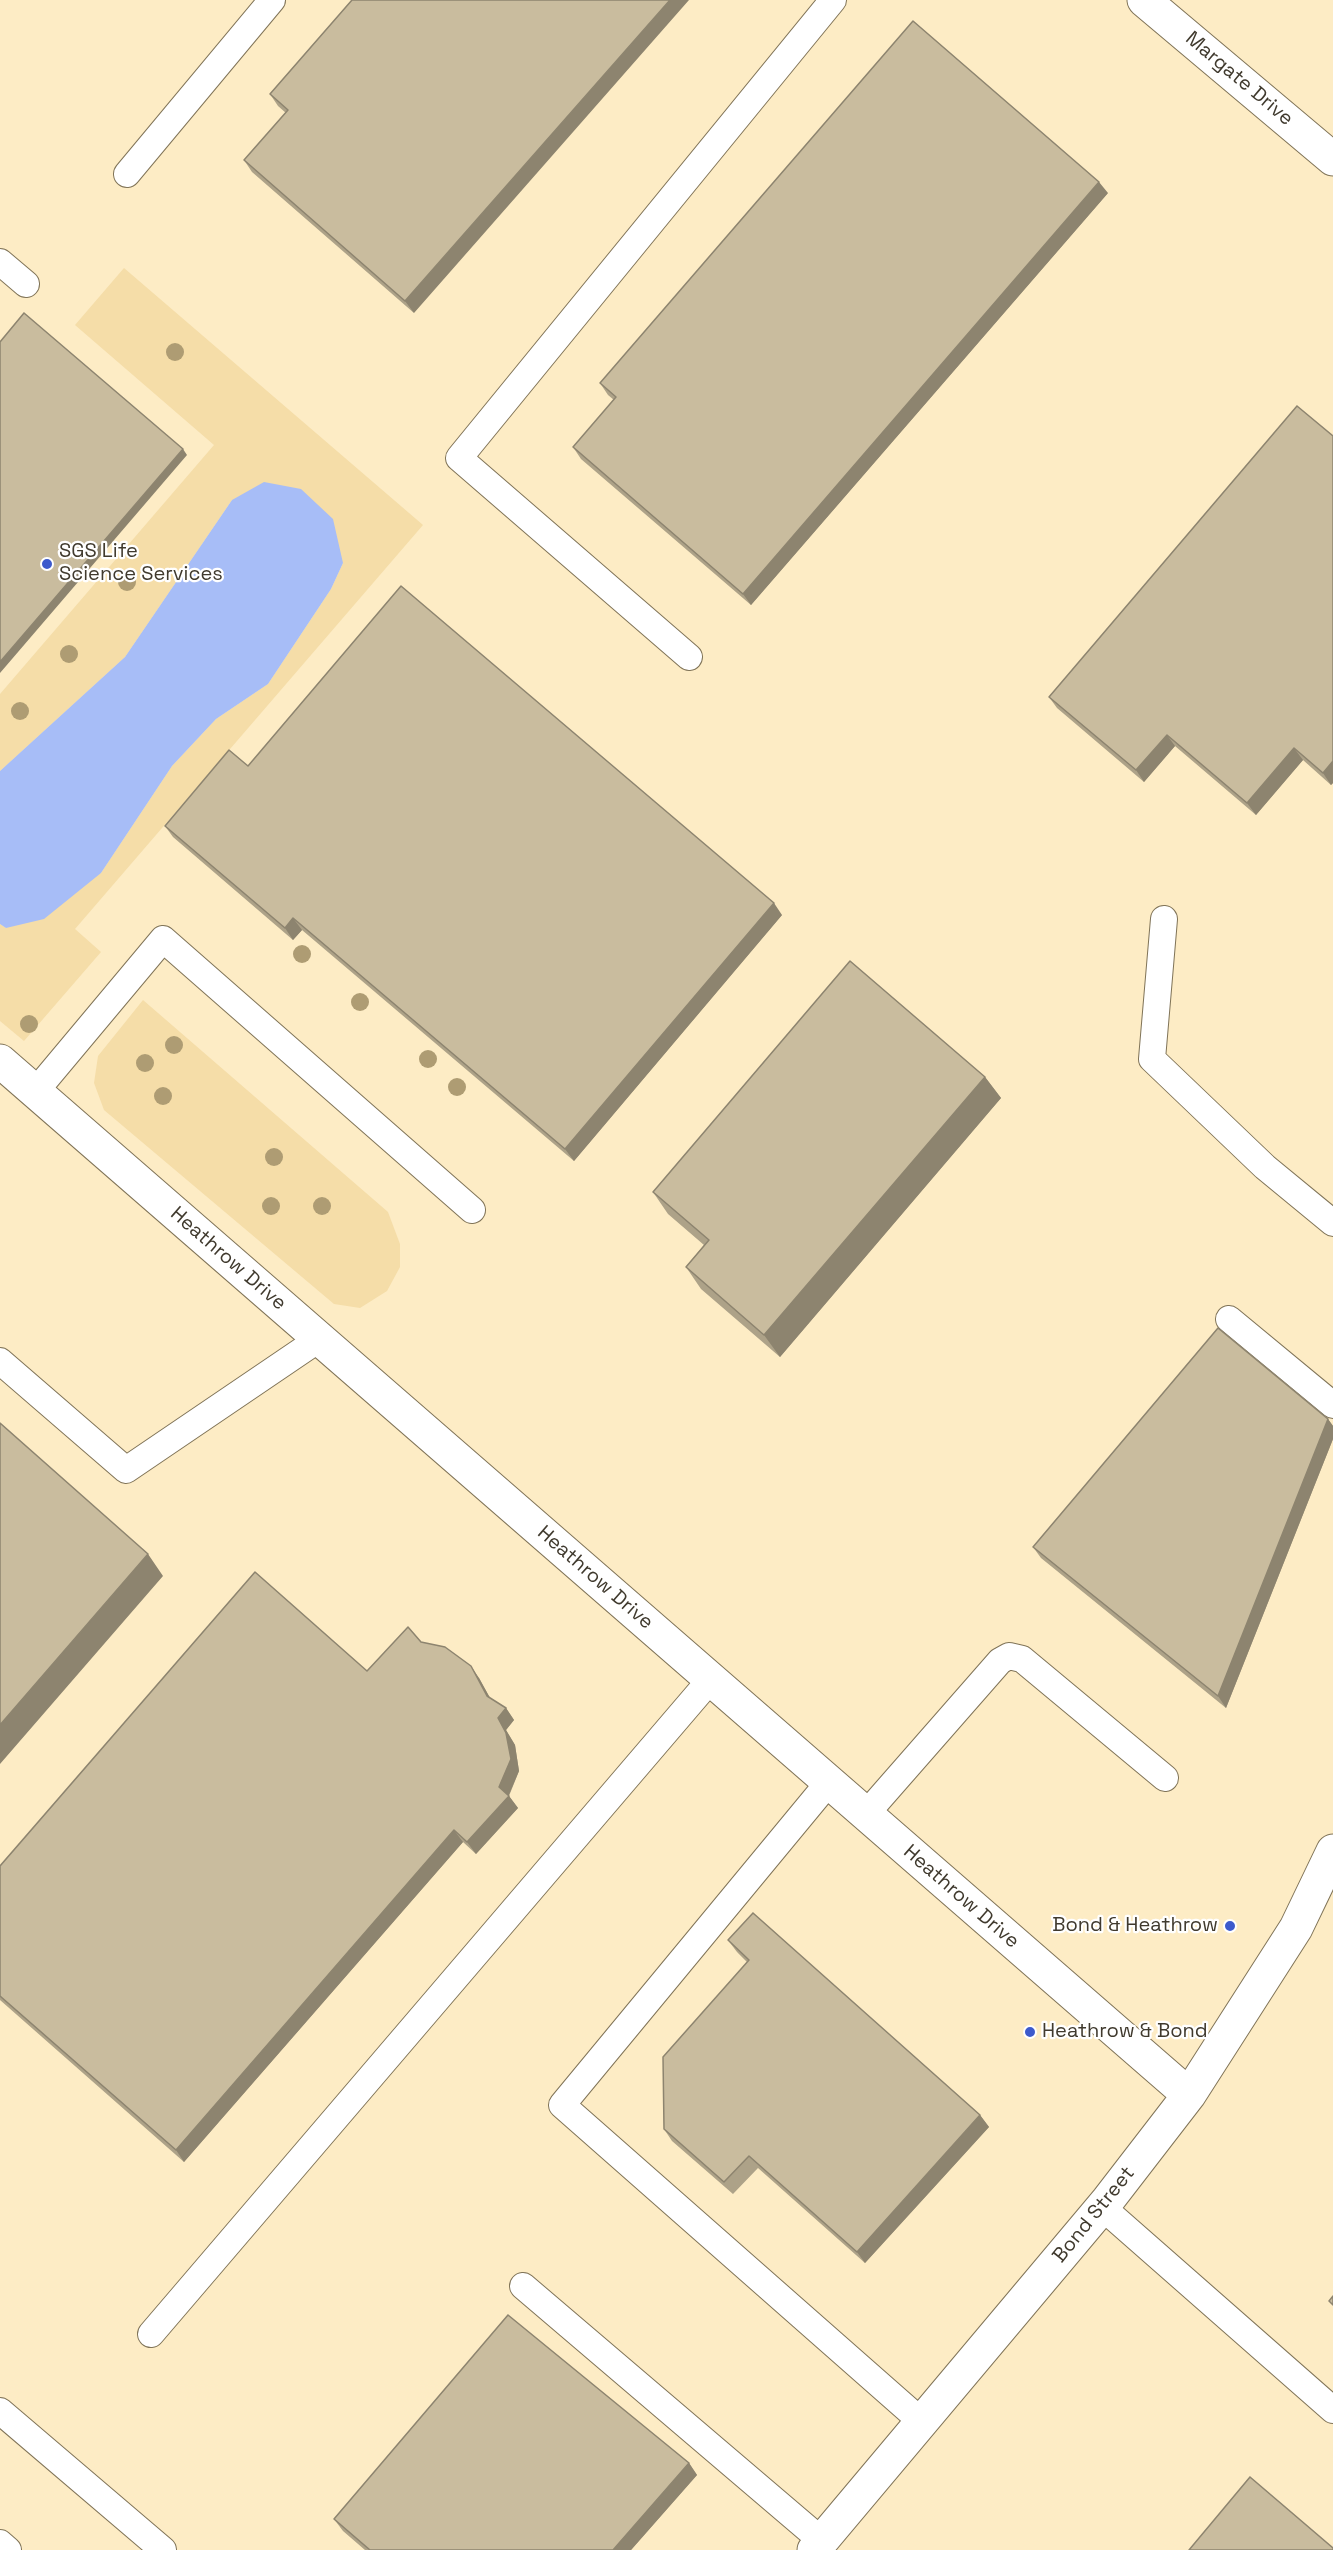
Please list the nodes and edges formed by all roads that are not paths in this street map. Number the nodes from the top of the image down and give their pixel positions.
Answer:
1 (272, 0) edge
2 (833, 0) edge
3 (1144, 0) edge
4 (1333, 159) edge
5 (127, 174) dead end
6 (0, 262) edge
7 (26, 284) dead end
8 (689, 657) dead end
9 (1164, 919) dead end
10 (0, 1061) edge
11 (35, 1092) junction
12 (472, 1210) dead end
13 (1333, 1223) edge
14 (1229, 1319) dead end
15 (319, 1339) junction
16 (0, 1361) edge
17 (1333, 1406) edge
18 (711, 1679) junction
19 (1165, 1778) dead end
20 (829, 1782) junction
21 (866, 1814) junction
22 (1333, 1851) edge
23 (1189, 2095) junction
24 (1102, 2207) junction
25 (523, 2286) dead end
26 (151, 2334) dead end
27 (1333, 2410) edge
28 (0, 2411) edge
29 (922, 2422) junction
30 (0, 2543) edge
31 (818, 2546) edge
32 (8, 2550) edge
33 (163, 2550) edge

1 - 5 lane
2 - 8 lane
3 - 4 street, Margate Drive
6 - 7 lane
9 - 13 lane
10 - 11 street, Heathrow Drive
11 - 12 lane
11 - 15 street, Heathrow Drive
14 - 17 lane
15 - 16 lane
15 - 18 street, Heathrow Drive
18 - 20 street, Heathrow Drive
18 - 26 lane
19 - 21 lane
20 - 21 street, Heathrow Drive
20 - 29 lane
21 - 23 street, Heathrow Drive
22 - 23 street, Bond Street
23 - 24 street, Bond Street
24 - 27 lane
24 - 29 street, Bond Street
25 - 31 lane
28 - 33 lane
29 - 31 street, Bond Street
30 - 32 lane

